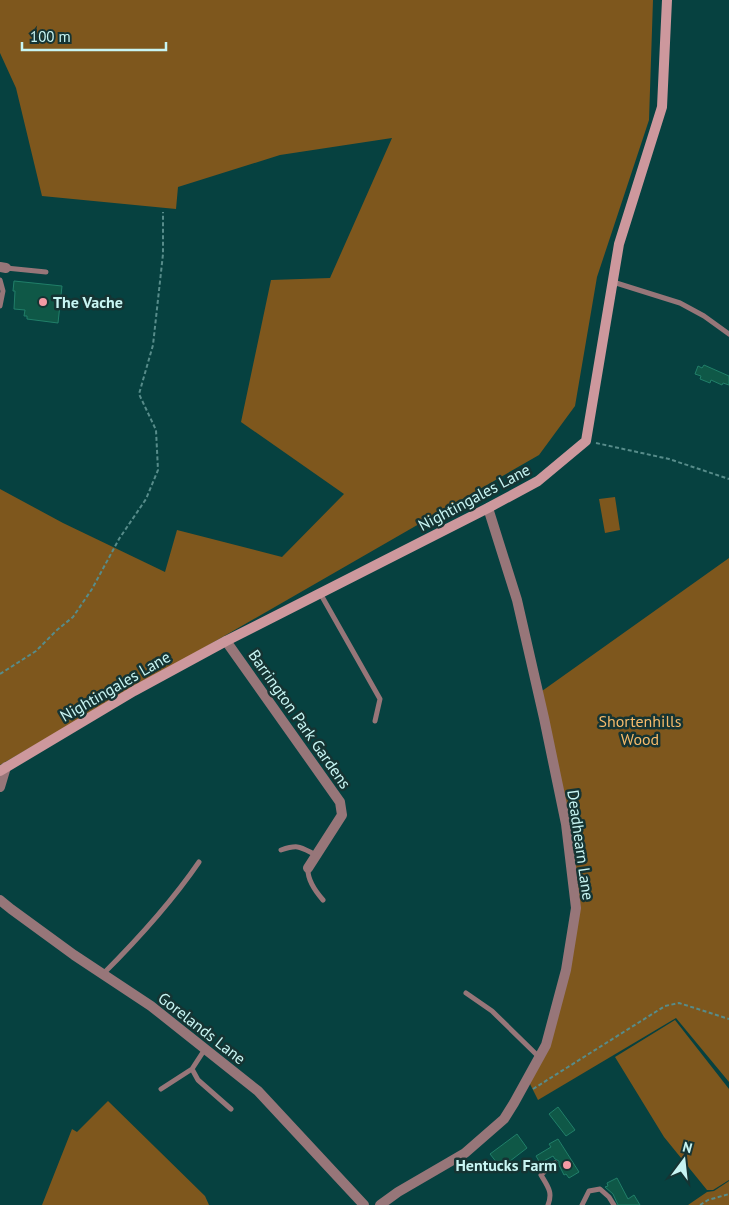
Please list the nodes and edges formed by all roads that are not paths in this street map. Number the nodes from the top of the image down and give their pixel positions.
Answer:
1 (667, 0) edge
2 (3, 268) edge
3 (46, 272) dead end
4 (0, 280) edge
5 (613, 282) junction
6 (0, 306) edge
7 (729, 334) edge
8 (488, 508) junction
9 (320, 592) junction
10 (226, 641) junction
11 (375, 721) dead end
12 (3, 769) edge
13 (0, 787) edge
14 (281, 850) dead end
15 (316, 856) junction
16 (199, 862) dead end
17 (308, 868) joint
18 (0, 900) edge
19 (323, 900) dead end
20 (103, 975) junction
21 (466, 993) dead end
22 (205, 1049) junction
23 (539, 1057) junction
24 (192, 1069) junction
25 (161, 1090) dead end
26 (232, 1109) dead end
27 (554, 1163) dead end
28 (364, 1205) edge
29 (380, 1205) edge
30 (548, 1205) edge
31 (582, 1205) edge
32 (614, 1205) edge

1 - 5 main road
2 - 3 lane
4 - 6 lane
5 - 7 lane
5 - 8 main road, Nightingales Lane
8 - 9 main road, Nightingales Lane
8 - 23 street, Deadhearn Lane
9 - 10 main road, Nightingales Lane
9 - 11 lane
10 - 12 main road, Nightingales Lane
10 - 15 street, Barrington Park Gardens
12 - 13 street
14 - 15 lane
15 - 17 street, Barrington Park Gardens
16 - 20 lane
17 - 19 lane
18 - 20 street, Gorelands Lane
20 - 22 street, Gorelands Lane
21 - 23 lane
22 - 24 lane
22 - 28 street, Gorelands Lane
23 - 29 street, Deadhearn Lane
24 - 25 lane
24 - 26 lane
27 - 30 lane
31 - 32 lane

